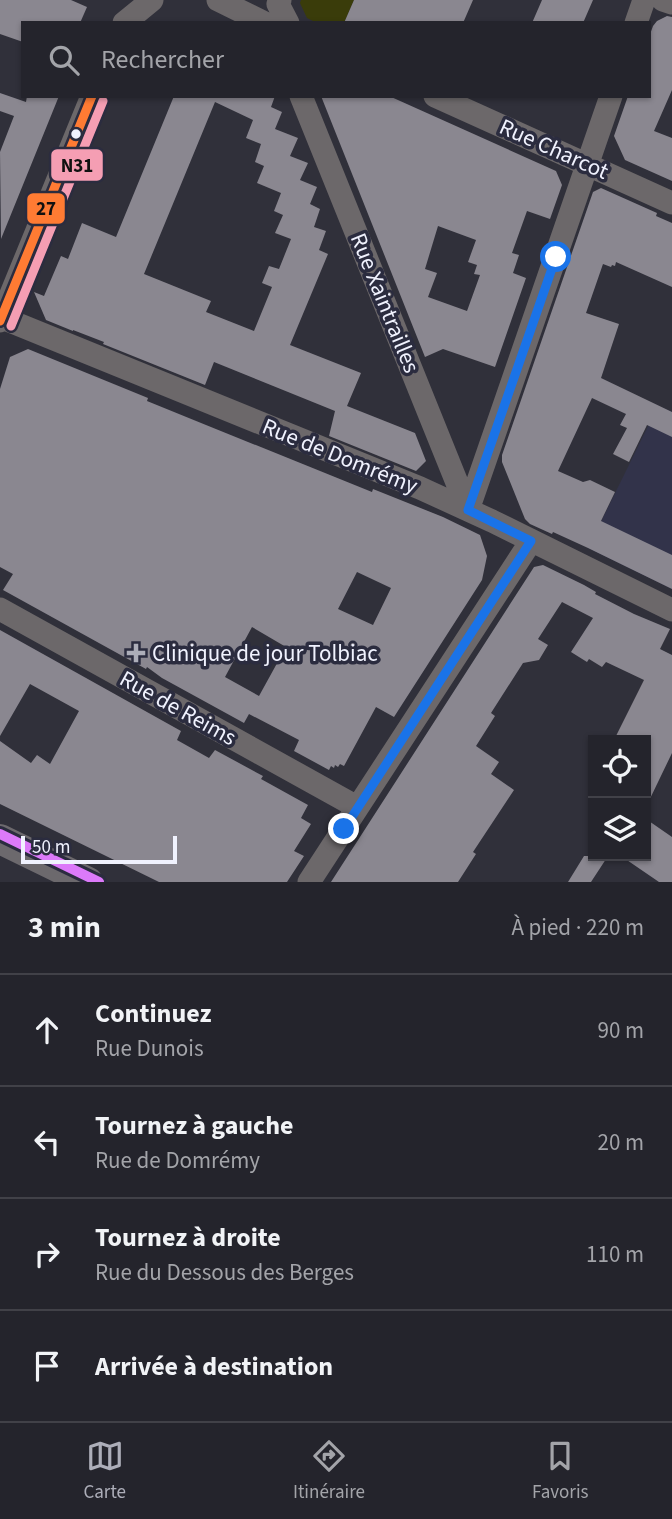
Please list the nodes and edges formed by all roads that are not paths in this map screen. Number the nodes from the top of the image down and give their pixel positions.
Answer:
1 (121, 0) edge
2 (152, 0) edge
3 (218, 0) edge
4 (644, 0) edge
5 (663, 0) edge
6 (672, 3) edge
7 (123, 21) edge
8 (126, 21) edge
9 (261, 21) edge
10 (637, 21) edge
11 (91, 98) edge
12 (303, 98) edge
13 (440, 98) edge
14 (610, 98) edge
15 (588, 164) junction
16 (672, 202) edge
17 (0, 319) edge
18 (468, 510) junction
19 (531, 541) junction
20 (0, 608) edge
21 (672, 610) edge
22 (357, 807) junction
23 (0, 839) edge
24 (88, 882) edge
25 (309, 882) edge

1 - 7 street
2 - 8 street
3 - 9 street
4 - 10 street
5 - 6 street
11 - 17 street
12 - 18 street, Rue Xaintrailles
13 - 15 street, Rue Charcot
14 - 15 street
15 - 16 street, Rue Charcot
15 - 18 street
17 - 18 street, Rue de Domrémy
18 - 19 street, Rue de Domrémy
19 - 21 street, Rue de Domrémy
19 - 22 street
20 - 22 street, Rue de Reims
22 - 25 street
23 - 24 main road

